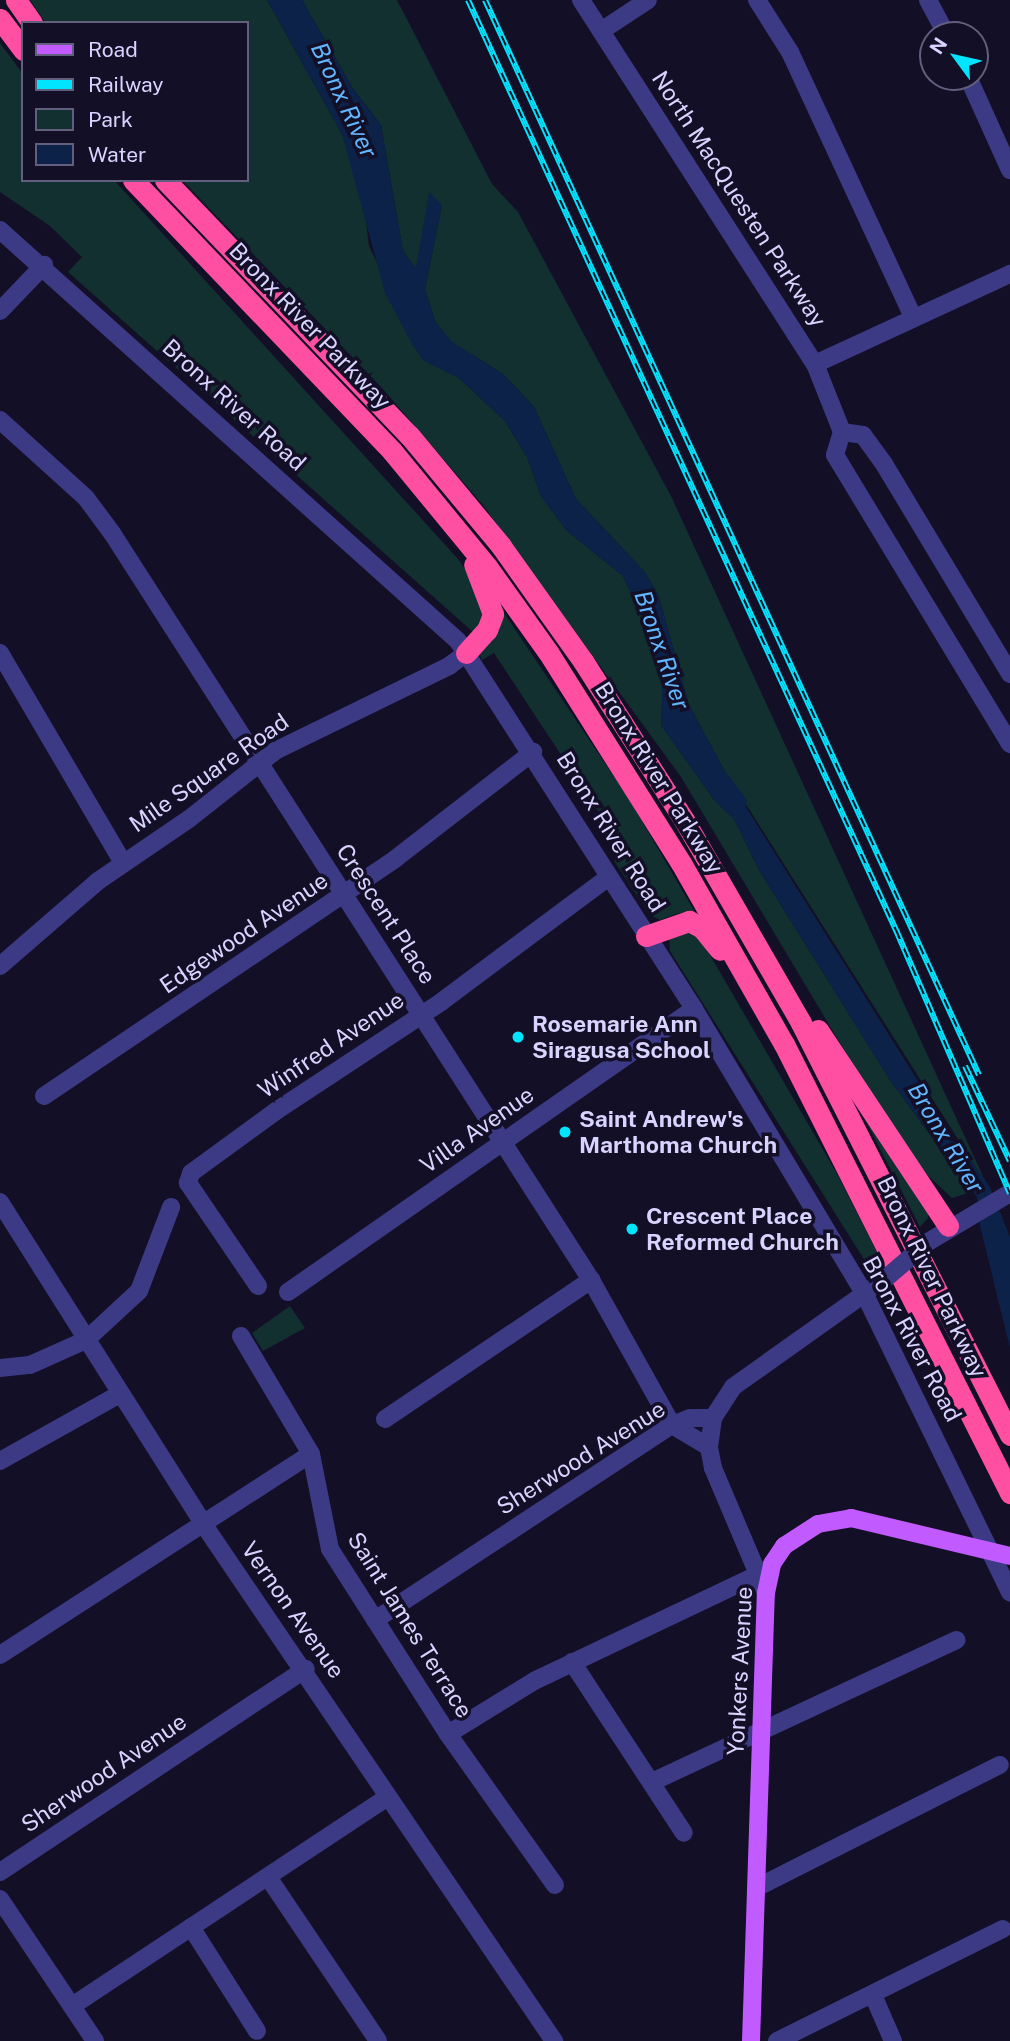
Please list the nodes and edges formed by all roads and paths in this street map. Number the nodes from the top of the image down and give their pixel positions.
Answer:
1 (16, 0) edge
2 (581, 0) edge
3 (648, 0) edge
4 (757, 0) edge
5 (928, 0) edge
6 (0, 19) edge
7 (31, 21) edge
8 (939, 21) edge
9 (601, 31) junction
10 (21, 47) edge
11 (974, 91) edge
12 (1010, 170) edge
13 (135, 182) edge
14 (167, 182) edge
15 (0, 230) edge
16 (44, 265) junction
17 (1010, 274) edge
18 (0, 311) edge
19 (912, 315) junction
20 (815, 364) junction
21 (0, 420) edge
22 (842, 432) junction
23 (456, 527) junction
24 (0, 653) edge
25 (466, 653) junction
26 (1010, 674) edge
27 (1010, 744) edge
28 (533, 752) junction
29 (260, 762) junction
30 (123, 863) junction
31 (609, 877) junction
32 (343, 895) junction
33 (646, 936) junction
34 (0, 965) edge
35 (779, 983) junction
36 (762, 1004) junction
37 (694, 1009) junction
38 (422, 1014) junction
39 (44, 1096) dead end
40 (504, 1141) junction
41 (1004, 1196) edge
42 (0, 1202) edge
43 (171, 1207) dead end
44 (948, 1226) junction
45 (591, 1280) junction
46 (258, 1286) dead end
47 (288, 1292) dead end
48 (865, 1295) junction
49 (241, 1336) dead end
50 (86, 1340) junction
51 (0, 1368) edge
52 (120, 1394) junction
53 (713, 1418) junction
54 (385, 1419) dead end
55 (672, 1426) junction
56 (1010, 1435) edge
57 (709, 1447) junction
58 (312, 1454) junction
59 (0, 1461) edge
60 (1010, 1493) edge
61 (204, 1525) junction
62 (989, 1553) junction
63 (1010, 1556) edge
64 (759, 1574) junction
65 (1010, 1592) edge
66 (766, 1593) junction
67 (375, 1620) junction
68 (956, 1640) dead end
69 (0, 1655) edge
70 (572, 1662) junction
71 (306, 1669) junction
72 (761, 1733) junction
73 (448, 1734) junction
74 (1000, 1765) dead end
75 (652, 1782) junction
76 (388, 1797) junction
77 (684, 1833) dead end
78 (0, 1872) edge
79 (268, 1877) junction
80 (555, 1885) dead end
81 (756, 1888) junction
82 (0, 1899) edge
83 (191, 1927) junction
84 (1003, 1928) dead end
85 (873, 1995) junction
86 (72, 2006) junction
87 (257, 2031) dead end
88 (95, 2041) edge
89 (378, 2041) edge
90 (554, 2041) edge
91 (751, 2041) edge
92 (777, 2041) edge
93 (892, 2041) edge

1 - 7 highway
2 - 9 street, North MacQuesten Parkway
3 - 9 street
4 - 19 street
5 - 8 street
6 - 10 highway
9 - 20 street, North MacQuesten Parkway
11 - 12 street
13 - 23 highway, Bronx River Parkway
14 - 35 highway, Bronx River Parkway
15 - 16 street, Bronx River Road
16 - 18 street
16 - 25 street, Bronx River Road
17 - 19 street
19 - 20 street
20 - 22 street, North MacQuesten Parkway
21 - 29 street, Crescent Place
22 - 26 street
22 - 27 street, North MacQuesten Parkway
23 - 25 highway
23 - 36 highway, Bronx River Parkway
24 - 30 street
25 - 28 street, Bronx River Road
25 - 29 street, Mile Square Road
28 - 31 street, Bronx River Road
28 - 32 street, Edgewood Avenue
29 - 30 street, Mile Square Road
29 - 32 street, Crescent Place
30 - 34 street, Mile Square Road
31 - 33 street, Bronx River Road
31 - 38 street, Winfred Avenue
32 - 38 street, Crescent Place
32 - 39 street, Edgewood Avenue
33 - 36 highway
33 - 37 street, Bronx River Road
35 - 44 highway
35 - 56 highway, Bronx River Parkway
36 - 60 highway, Bronx River Parkway
37 - 40 street, Villa Avenue
37 - 48 street, Bronx River Road
38 - 40 street, Crescent Place
38 - 46 street, Winfred Avenue
40 - 45 street, Crescent Place
40 - 47 street, Villa Avenue
41 - 44 street
42 - 50 street, Vernon Avenue
43 - 50 street
44 - 48 street, bridge
45 - 54 street
45 - 55 street, Crescent Place
48 - 53 street
48 - 62 street, Bronx River Road
49 - 58 street, Saint James Terrace
50 - 51 street
50 - 52 street, Vernon Avenue
52 - 59 street
52 - 61 street, Vernon Avenue
53 - 55 street, Sherwood Avenue
53 - 57 street
55 - 57 street
55 - 67 street, Sherwood Avenue
57 - 64 street
58 - 61 street
58 - 67 street, Saint James Terrace
61 - 69 street
61 - 71 street, Vernon Avenue
62 - 63 main road, Yonkers Avenue
62 - 65 street, Bronx River Road
62 - 66 main road, Yonkers Avenue
64 - 66 street
64 - 70 street
66 - 72 main road, Yonkers Avenue
67 - 73 street, Saint James Terrace
68 - 72 street
70 - 73 street
70 - 75 street
71 - 76 street, Vernon Avenue
71 - 78 street, Sherwood Avenue
72 - 75 street
72 - 81 main road, Yonkers Avenue
73 - 80 street, Saint James Terrace
74 - 81 street
75 - 77 street
76 - 79 street
76 - 90 street, Vernon Avenue
79 - 83 street
79 - 89 street
81 - 91 main road, Yonkers Avenue
82 - 86 street
83 - 86 street
83 - 87 street
84 - 85 street
85 - 92 street
85 - 93 street
86 - 88 street

